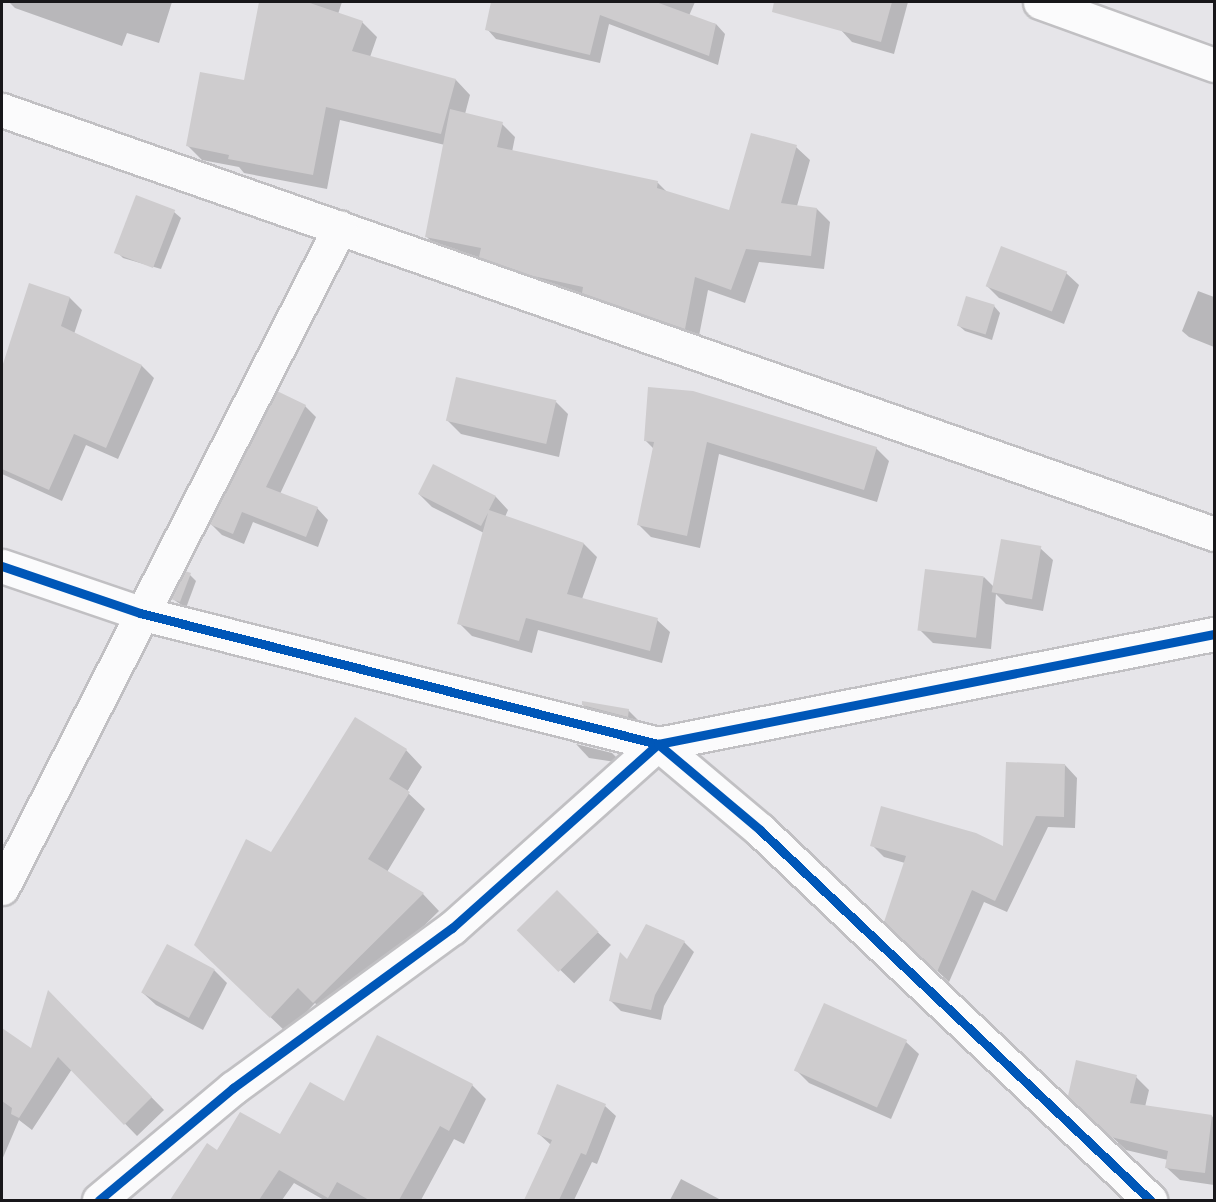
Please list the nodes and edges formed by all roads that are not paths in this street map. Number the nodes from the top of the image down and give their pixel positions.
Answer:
1 (1040, 2) edge
2 (1215, 65) edge
3 (2, 110) edge
4 (340, 227) junction
5 (1215, 534) edge
6 (2, 566) edge
7 (140, 613) junction
8 (1215, 634) edge
9 (658, 744) junction
10 (2, 888) edge
11 (99, 1200) edge
12 (1150, 1200) edge

1 - 2 street
3 - 4 street
4 - 5 street
4 - 7 street
6 - 7 street
7 - 9 street
7 - 10 street
8 - 9 street
9 - 11 street
9 - 12 street

